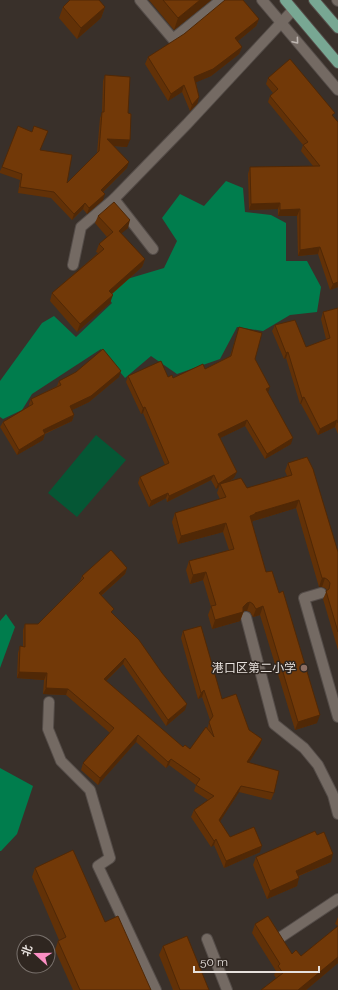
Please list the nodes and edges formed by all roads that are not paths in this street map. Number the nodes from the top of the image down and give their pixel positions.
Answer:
1 (140, 0) edge
2 (221, 0) edge
3 (262, 0) edge
4 (285, 0) edge
5 (314, 0) edge
6 (293, 10) junction
7 (281, 23) junction
8 (338, 28) edge
9 (338, 63) edge
10 (338, 90) edge
11 (114, 199) junction
12 (153, 248) dead end
13 (73, 265) dead end
14 (321, 593) dead end
15 (246, 617) edge
16 (49, 702) dead end
17 (338, 717) edge
18 (338, 814) edge
19 (338, 900) edge
20 (281, 937) edge
21 (207, 939) dead end
22 (156, 990) edge
23 (228, 990) edge

1 - 2 street
3 - 7 street
4 - 6 main road
5 - 8 main road
6 - 7 street
6 - 9 main road
7 -> 10 street
7 - 11 street
11 - 12 street
11 - 13 street
14 - 17 street
15 - 18 street
16 - 22 street
19 - 20 street
21 - 23 street

